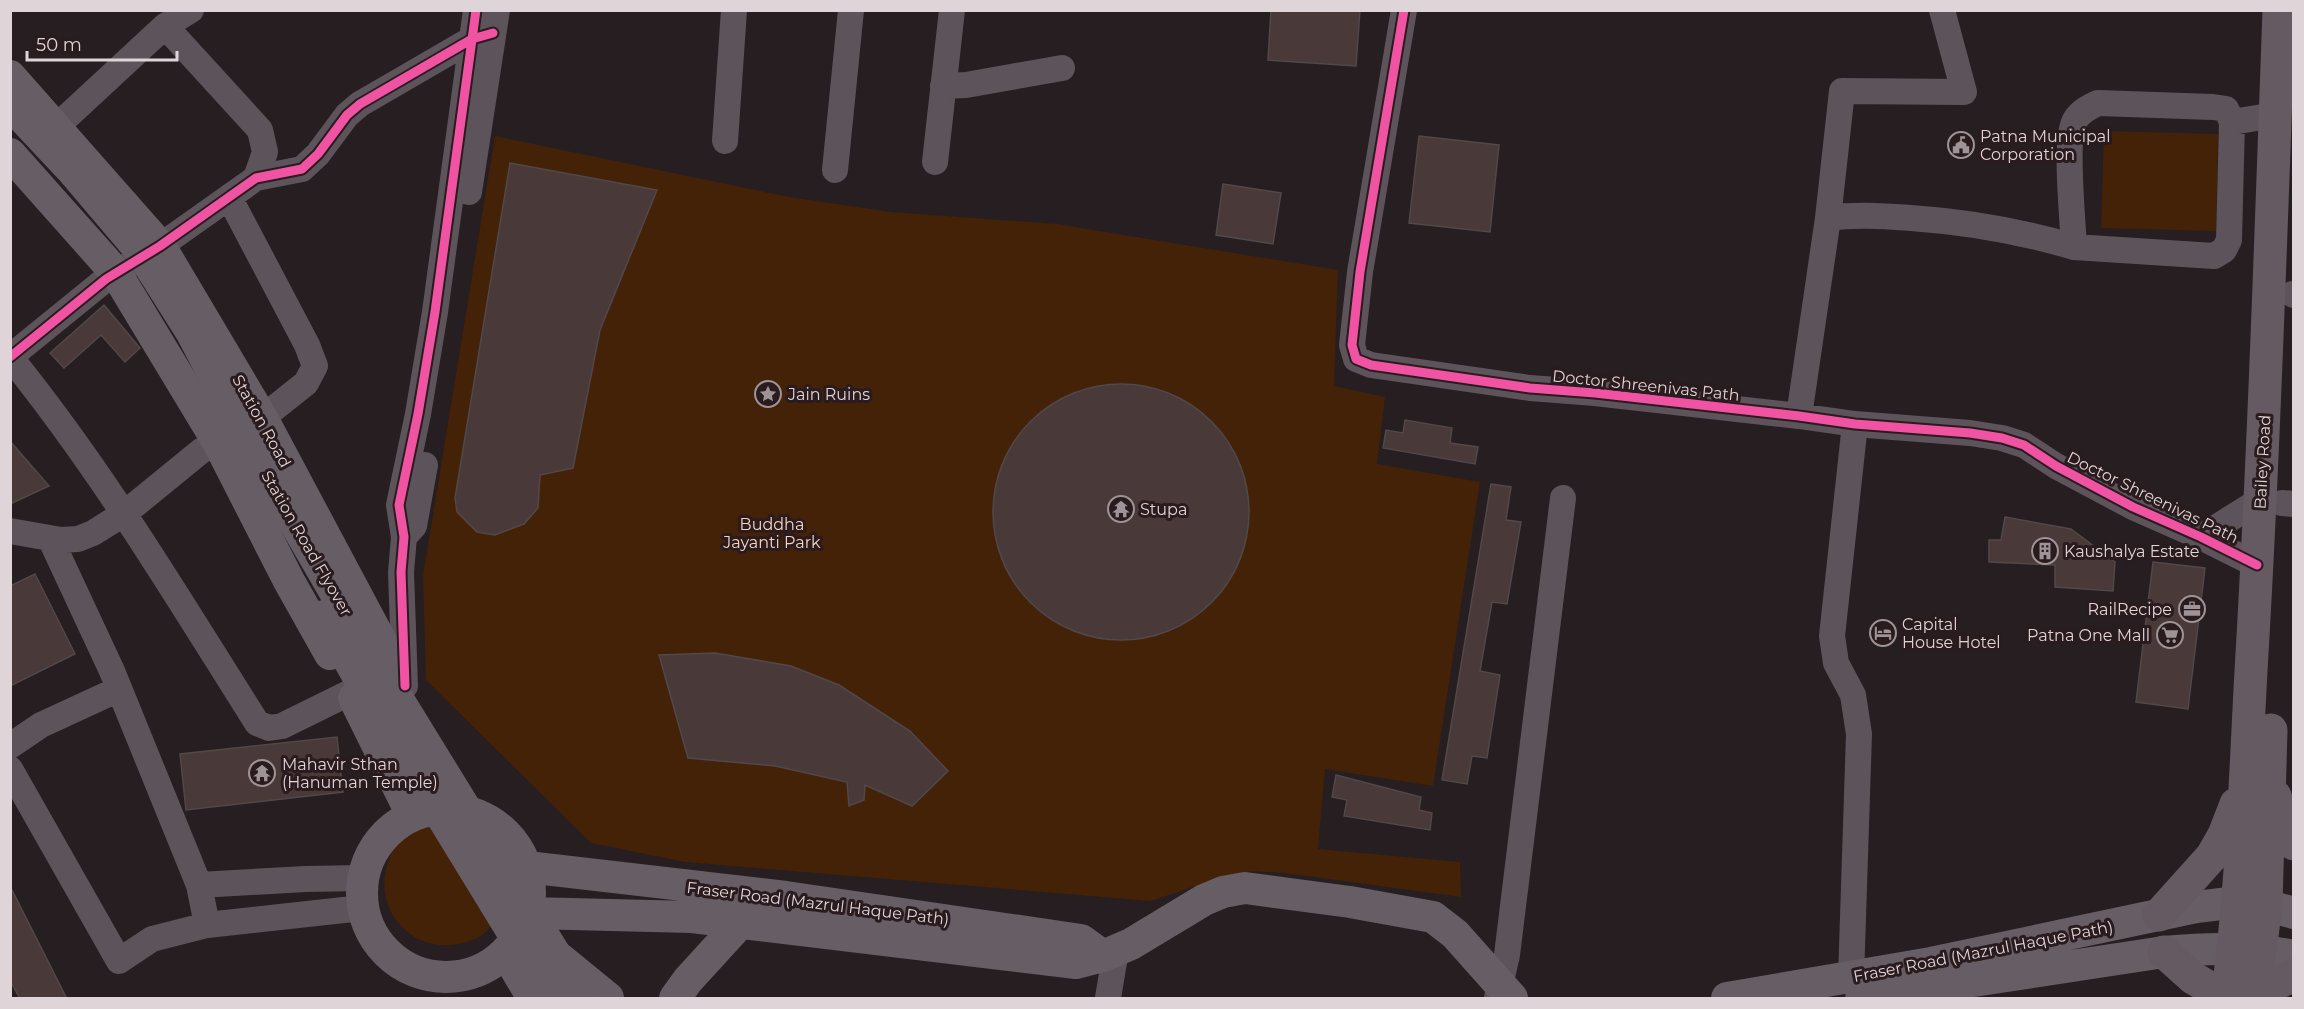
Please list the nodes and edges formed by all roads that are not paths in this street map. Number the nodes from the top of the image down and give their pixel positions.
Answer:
1 (191, 10) edge
2 (477, 10) edge
3 (734, 10) edge
4 (851, 10) edge
5 (952, 10) edge
6 (1404, 10) edge
7 (1942, 10) edge
8 (2279, 10) edge
9 (165, 26) junction
10 (487, 27) edge
11 (1062, 68) dead end
12 (10, 76) edge
13 (943, 86) junction
14 (10, 104) edge
15 (2275, 115) junction
16 (2232, 122) junction
17 (56, 127) junction
18 (10, 132) edge
19 (725, 141) dead end
20 (10, 154) edge
21 (935, 162) dead end
22 (835, 170) dead end
23 (256, 178) junction
24 (229, 197) junction
25 (1828, 218) junction
26 (160, 246) junction
27 (2074, 247) junction
28 (116, 273) junction
29 (2293, 286) edge
30 (10, 357) edge
31 (1799, 416) junction
32 (262, 418) junction
33 (1855, 424) junction
34 (218, 441) junction
35 (1563, 498) dead end
36 (2278, 502) edge
37 (125, 513) junction
38 (10, 531) edge
39 (2201, 537) junction
40 (50, 538) junction
41 (2257, 565) junction
42 (405, 686) junction
43 (118, 689) junction
44 (351, 692) junction
45 (10, 746) edge
46 (10, 769) edge
47 (2257, 777) junction
48 (446, 807) junction
49 (412, 815) junction
50 (2294, 844) edge
51 (527, 867) junction
52 (199, 885) junction
53 (362, 893) junction
54 (2266, 906) edge
55 (2159, 915) junction
56 (741, 922) junction
57 (207, 925) junction
58 (520, 932) junction
59 (2248, 949) junction
60 (2164, 952) junction
61 (1110, 953) junction
62 (2294, 956) edge
63 (2294, 975) edge
64 (1856, 988) edge
65 (1503, 994) edge
66 (1923, 994) edge
67 (2241, 997) edge
68 (533, 999) edge
69 (553, 999) edge
70 (582, 999) edge
71 (608, 999) edge
72 (675, 999) edge
73 (1108, 999) edge
74 (1727, 999) edge

1 - 9 street
2 - 10 street
3 - 19 street
4 - 22 street
5 - 13 street
6 - 31 street, Doctor Shreenivas Path
7 - 25 street
8 - 15 highway, Bailey Road
9 - 17 street
9 - 23 street
10 - 23 street
10 - 42 street
11 - 13 street
12 - 17 main road, Station Road
13 - 21 street
14 - 70 main road, Station Road Flyover, bridge
15 - 16 street
15 - 36 highway, Bailey Road
16 - 27 street
16 - 27 street
17 - 26 main road, Station Road
18 - 69 main road, Station Road Flyover, bridge
20 - 28 main road
23 - 24 street
24 - 26 street
24 - 32 street
25 - 27 street
25 - 31 street
26 - 28 street
26 - 32 main road, Station Road
28 - 30 street
28 - 34 main road
29 - 36 highway, Bailey Road
30 - 37 street
31 - 33 street, Doctor Shreenivas Path
32 - 34 street
32 - 42 main road, Station Road
33 - 39 street, Doctor Shreenivas Path
33 - 64 street
34 - 37 street
34 - 44 main road
35 - 65 street
36 - 39 street, Doctor Shreenivas Path
36 - 41 highway, Bailey Road
36 - 47 highway, Bailey Road
37 - 40 street
37 - 44 street
38 - 40 street
39 - 41 street, Doctor Shreenivas Path
40 - 43 street
41 - 47 highway, Bailey Road
42 - 48 main road, Station Road
43 - 45 street
43 - 52 street
44 - 49 main road
46 - 57 street
47 - 50 highway
47 - 54 highway, Bailey Road
47 - 55 highway
48 - 49 main road
48 - 51 main road
49 - 53 main road
51 - 58 main road
51 - 61 main road, Fraser Road (Mazrul Haque Path)
52 - 53 street
52 - 57 street
53 - 57 street
53 - 58 main road
54 - 55 main road, Fraser Road (Mazrul Haque Path)
54 - 59 highway, Bailey Road
55 - 64 main road, Fraser Road (Mazrul Haque Path)
56 - 58 main road, Fraser Road (Mazrul Haque Path)
56 - 61 main road, Fraser Road (Mazrul Haque Path)
56 - 72 main road
58 - 68 main road
58 - 71 main road
59 - 60 main road, Fraser Road (Mazrul Haque Path)
59 - 62 main road, Fraser Road (Mazrul Haque Path)
59 - 67 highway, Bailey Road
60 - 66 main road, Fraser Road (Mazrul Haque Path)
60 - 67 highway
61 - 65 main road, Fraser Road (Mazrul Haque Path)
61 - 73 street
63 - 67 highway
64 - 66 main road, Fraser Road (Mazrul Haque Path)
64 - 74 main road, Fraser Road (Mazrul Haque Path)

